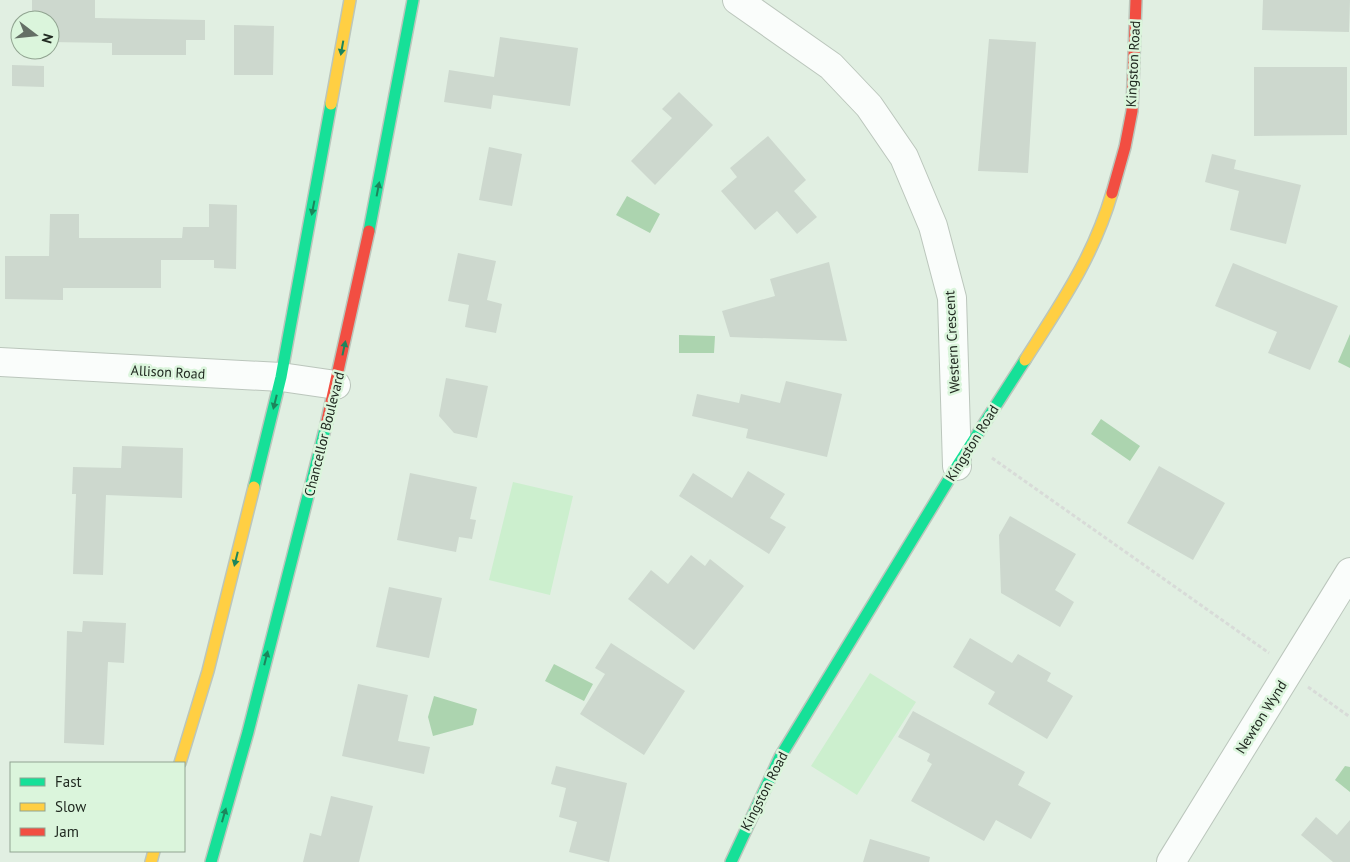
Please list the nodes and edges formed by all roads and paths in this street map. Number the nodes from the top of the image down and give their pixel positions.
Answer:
1 (350, 0) edge
2 (413, 0) edge
3 (737, 0) edge
4 (1136, 0) edge
5 (0, 362) edge
6 (281, 377) junction
7 (336, 385) junction
8 (972, 444) junction
9 (957, 466) junction
10 (1350, 572) edge
11 (1290, 668) junction
12 (1350, 717) edge
13 (180, 762) edge
14 (211, 862) edge
15 (731, 862) edge
16 (1172, 862) edge

1 -> 6 main road
7 -> 2 main road, Chancellor Boulevard
3 - 9 street, Western Crescent
4 - 8 main road, Kingston Road
5 - 6 street, Allison Road
6 - 7 street, Allison Road
6 -> 13 main road
14 -> 7 main road, Chancellor Boulevard
8 - 9 main road, Kingston Road
8 - 11 path
9 - 15 main road, Kingston Road
10 - 11 street, Newton Wynd
11 - 12 path
11 - 16 street, Newton Wynd

